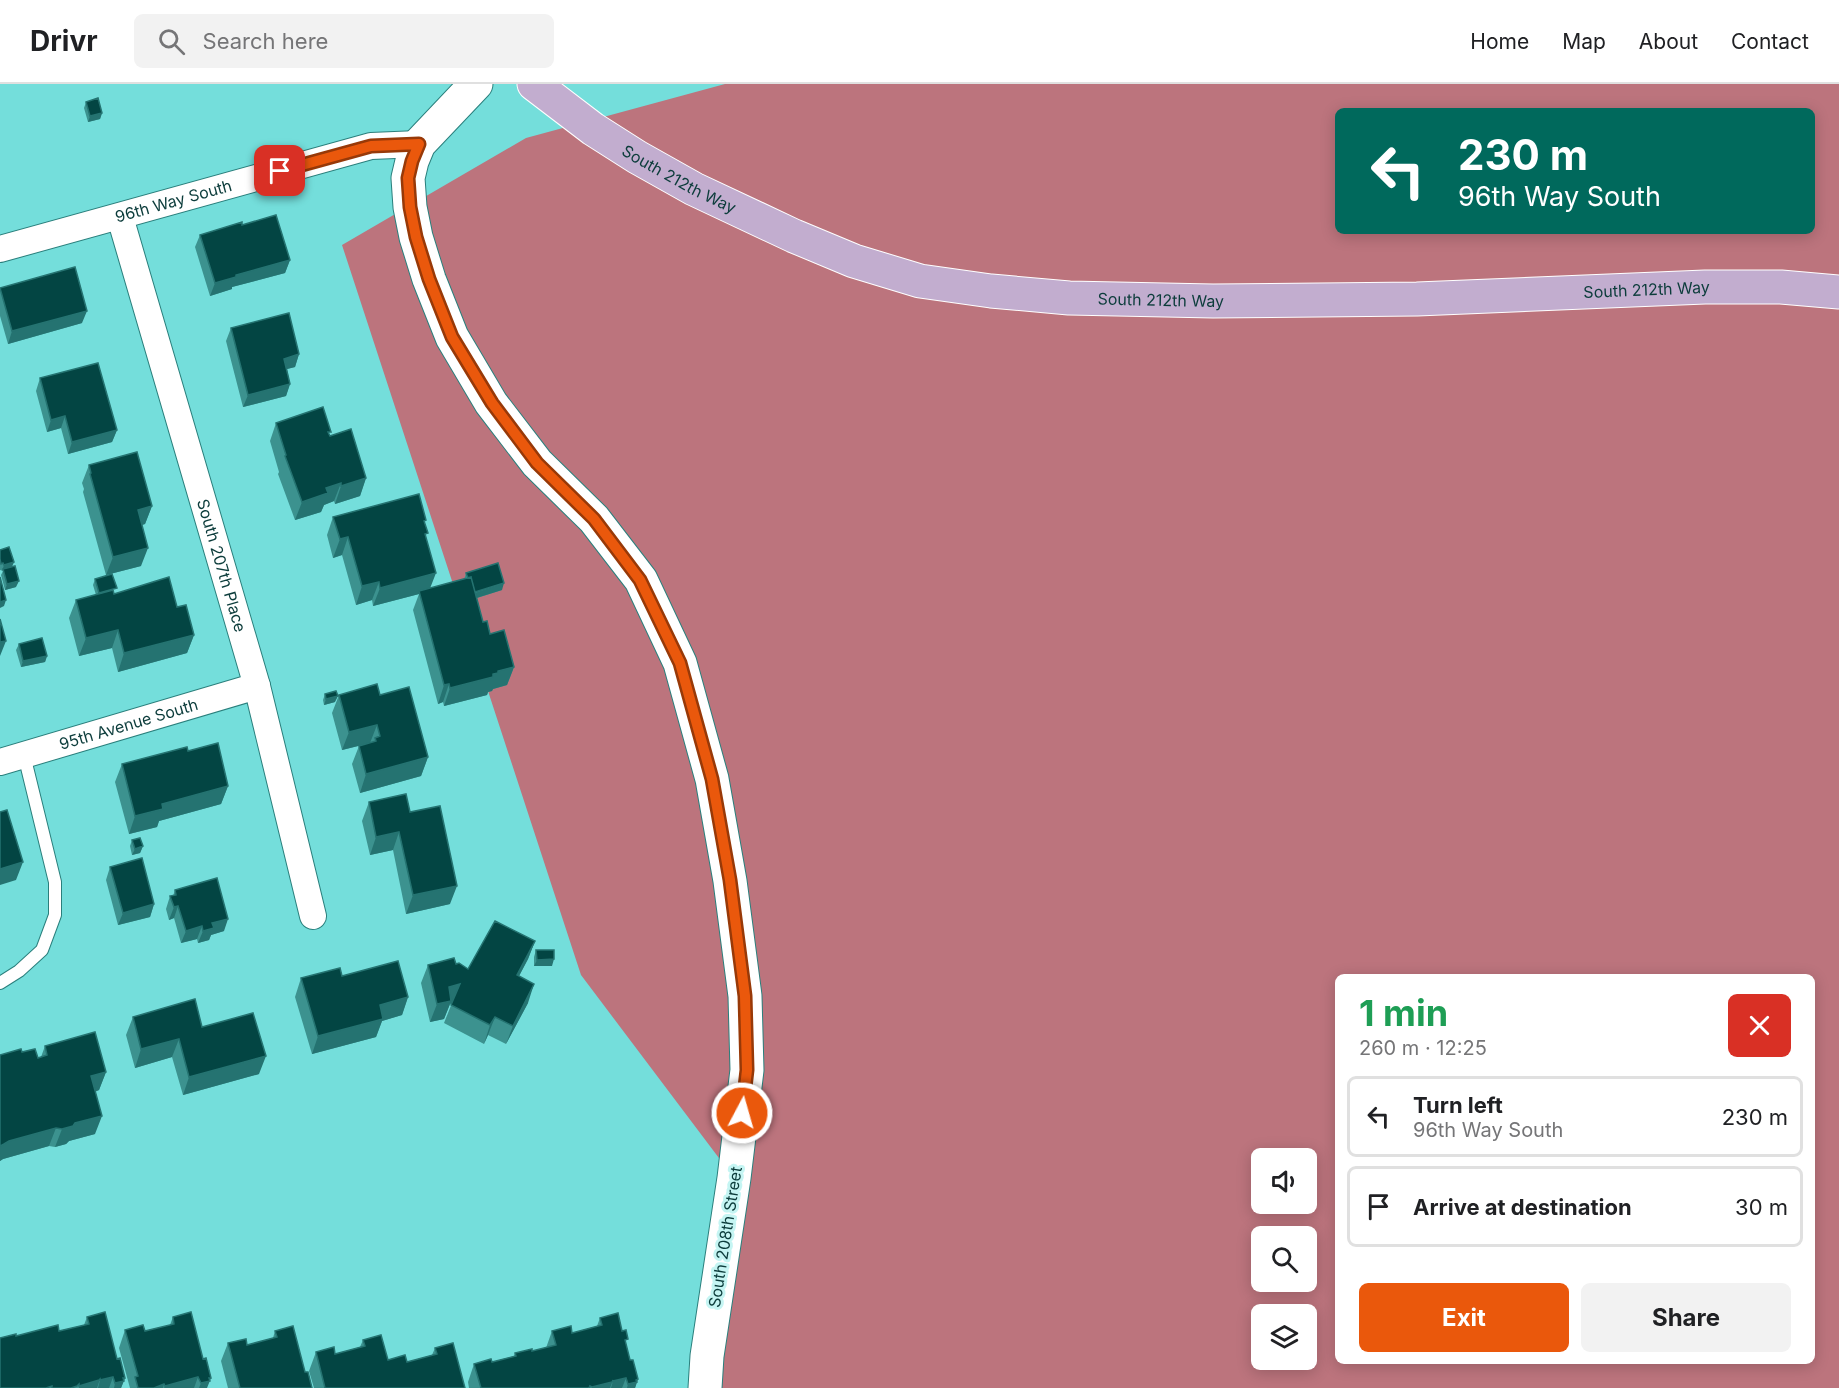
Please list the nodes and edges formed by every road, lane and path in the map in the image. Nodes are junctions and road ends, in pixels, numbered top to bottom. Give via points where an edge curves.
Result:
1 (476, 84) edge
2 (534, 84) edge
3 (419, 144) junction
4 (120, 217) junction
5 (0, 249) edge
6 (1839, 291) edge
7 (257, 686) junction
8 (12, 759) edge
9 (313, 916) dead end
10 (0, 983) edge
11 (705, 1388) edge

1 - 3 street, South 208th Street
2 - 6 main road, South 212th Way via 593,129 694,189 854,261 920,281 1069,298 1213,301 1417,299 1705,287
3 - 4 street, 96th Way South via 371,146
3 - 11 street, South 208th Street via 408,178 410,207 429,279 452,337 492,403 537,463 594,519 640,580 680,663 712,779 745,996 747,1070 706,1356
4 - 5 street, 96th Way South
4 - 7 street, South 207th Place
7 - 8 street, 95th Avenue South
7 - 9 street, South 207th Place
8 - 10 lane via 55,882 55,915 42,950

